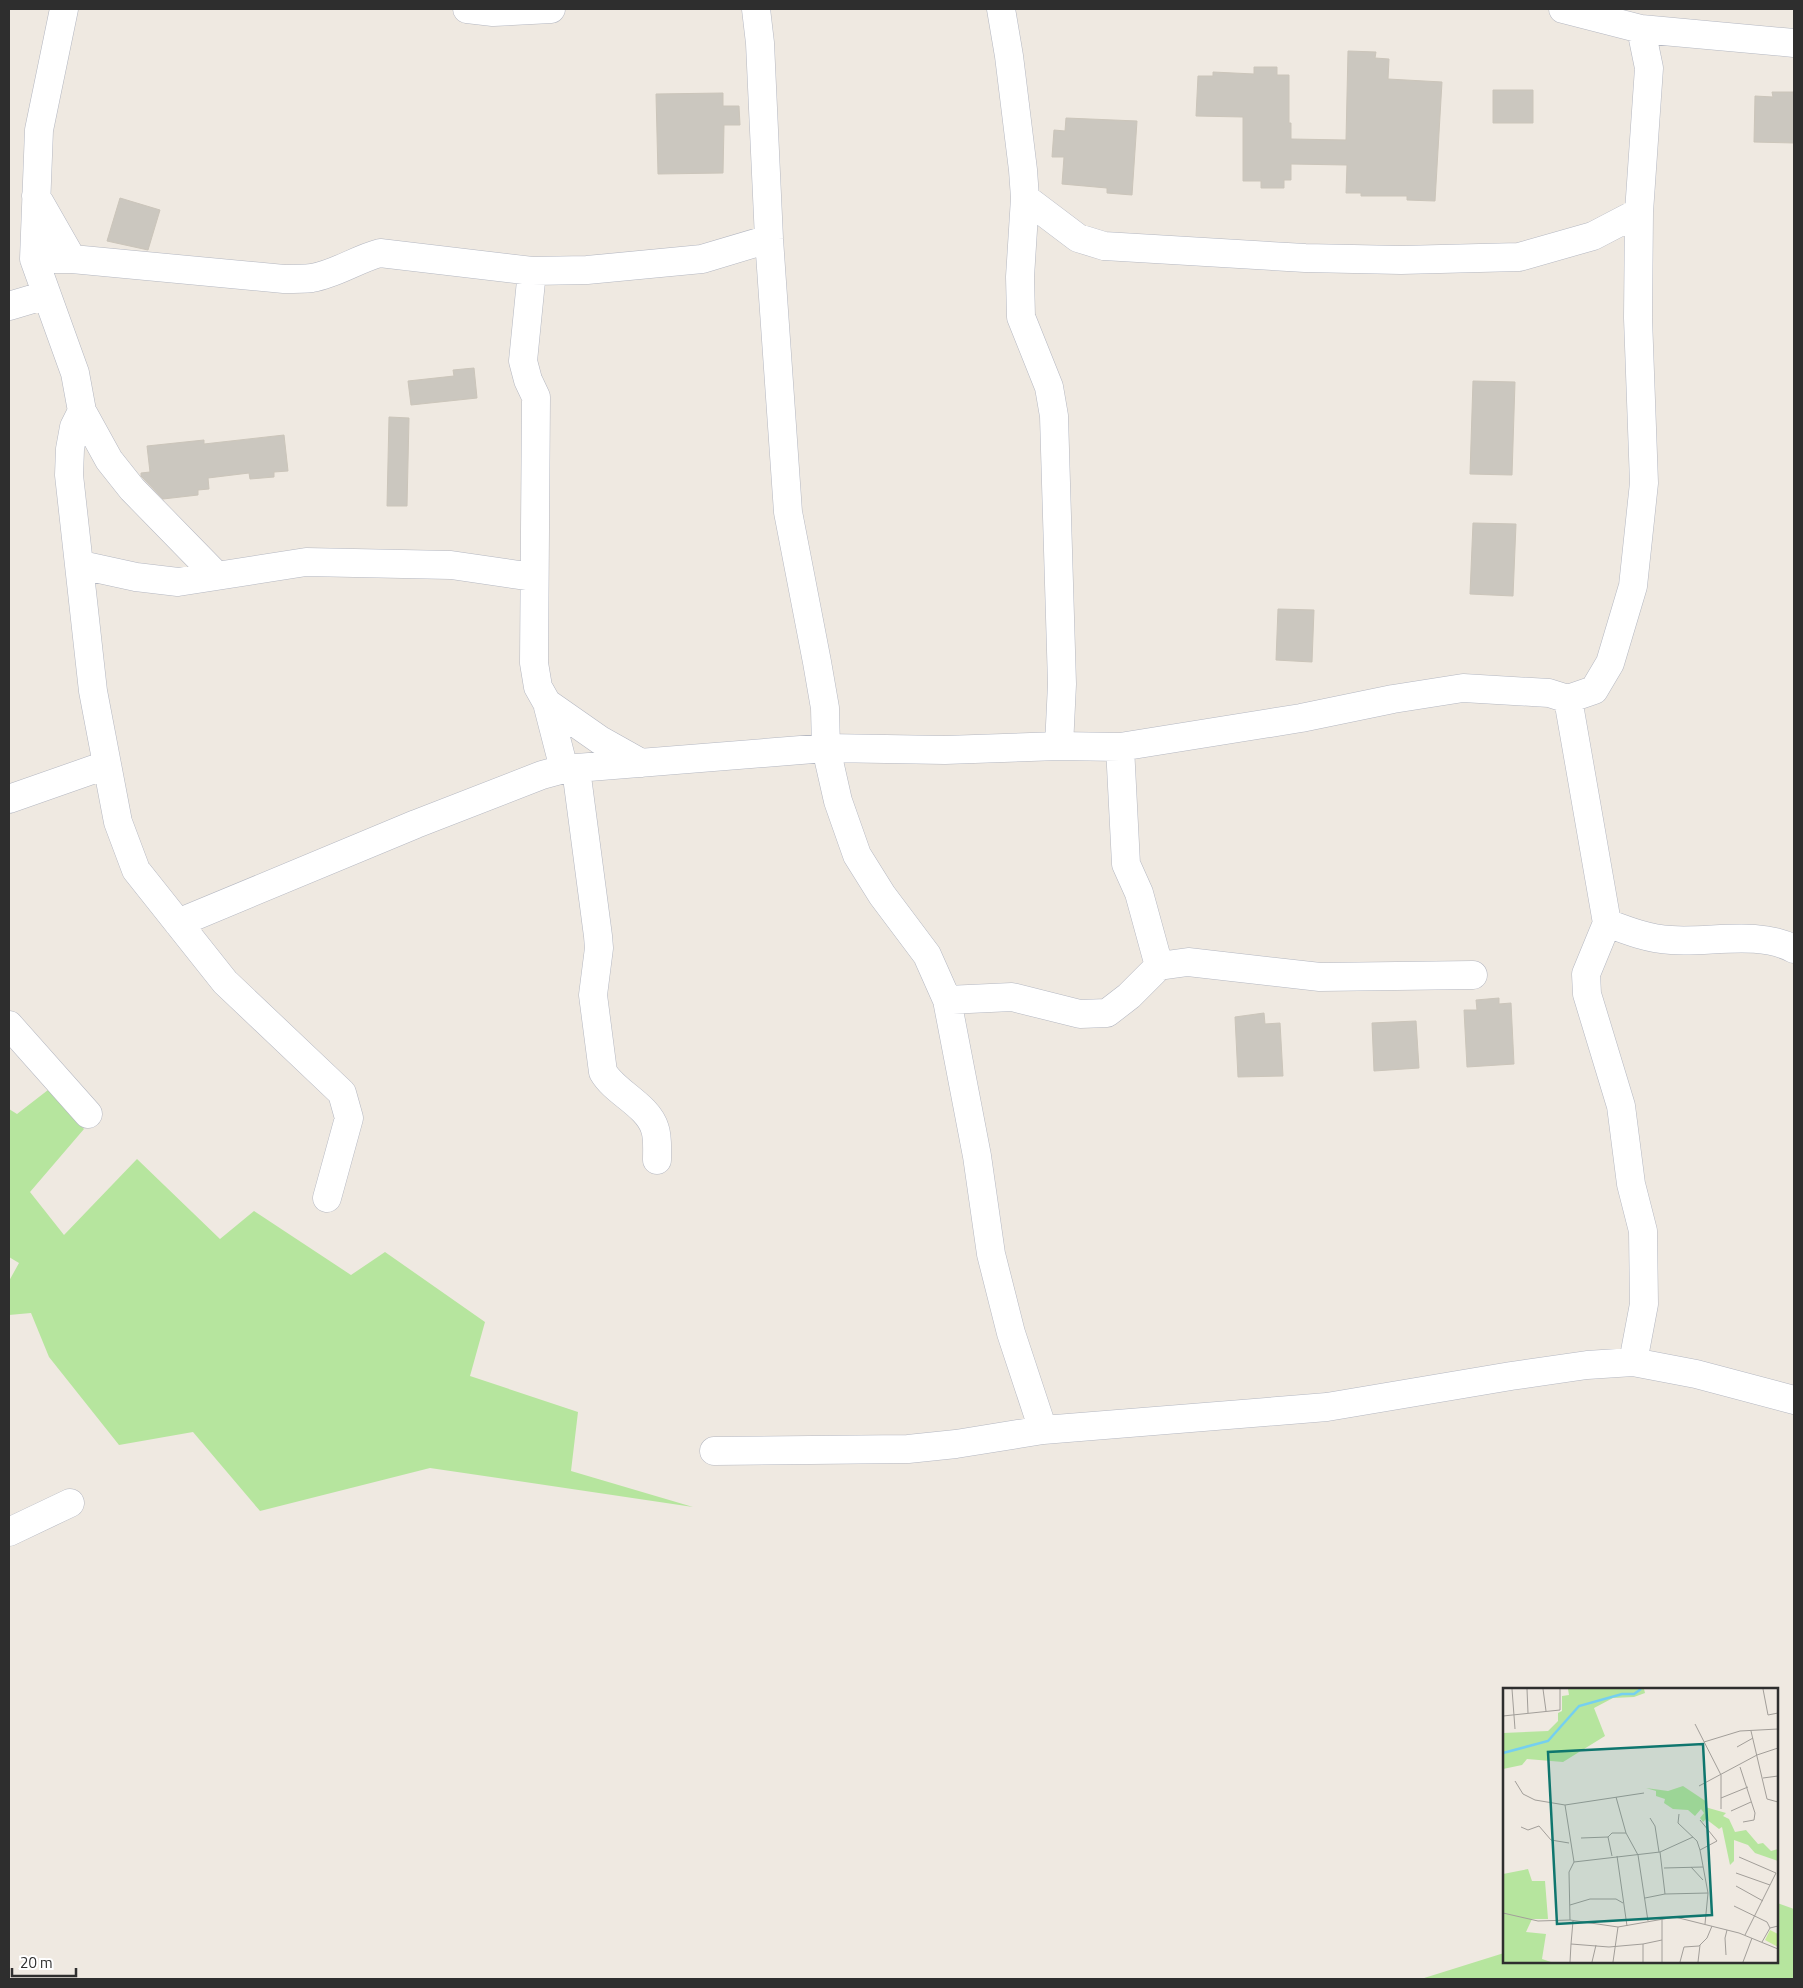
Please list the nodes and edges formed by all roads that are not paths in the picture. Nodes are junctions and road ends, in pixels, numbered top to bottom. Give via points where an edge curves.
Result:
1 (64, 9) edge
2 (467, 9) edge
3 (551, 9) edge
4 (756, 9) edge
5 (1001, 9) edge
6 (1563, 9) edge
7 (1626, 20) edge
8 (1794, 43) edge
9 (36, 196) junction
10 (1025, 198) junction
11 (1639, 212) junction
12 (769, 239) junction
13 (34, 259) junction
14 (72, 260) junction
15 (532, 271) junction
16 (46, 296) junction
17 (9, 306) edge
18 (82, 412) junction
19 (80, 565) junction
20 (216, 575) junction
21 (534, 577) junction
22 (1568, 699) junction
23 (547, 702) junction
24 (1059, 746) junction
25 (1120, 747) junction
26 (826, 748) junction
27 (641, 764) junction
28 (106, 765) junction
29 (570, 769) junction
30 (9, 799) edge
31 (178, 923) junction
32 (1607, 923) junction
33 (1794, 949) edge
34 (1159, 966) junction
35 (1473, 975) dead end
36 (946, 1000) junction
37 (9, 1025) edge
38 (88, 1114) dead end
39 (657, 1160) dead end
40 (327, 1198) dead end
41 (1633, 1362) junction
42 (1794, 1400) edge
43 (1043, 1430) junction
44 (714, 1451) dead end
45 (70, 1503) dead end
46 (9, 1532) edge

1 - 9 street via 39,130
2 - 3 street via 493,12
4 - 12 street
5 - 10 street via 1010,56
6 - 7 street
7 - 8 street
7 - 11 street via 1649,68
9 - 13 street
9 - 14 street
10 - 11 street via 1078,238 1104,246 1305,258 1519,257 1593,236
10 - 24 street via 1020,278 1022,317 1049,387 1054,416 1062,684
11 - 22 street via 1638,318 1644,483 1633,586 1610,663 1594,690
12 - 15 street via 702,259 587,270
12 - 26 street via 788,512 819,671
13 - 14 street
13 - 16 street
14 - 15 street via 284,279 313,278 380,253
15 - 21 street via 523,361 536,397
16 - 17 street
16 - 18 street via 75,373
18 - 19 street via 74,427 69,475
18 - 20 street via 109,460 132,489
19 - 20 street via 178,582
19 - 28 street via 93,692
20 - 21 street via 306,562 451,565
21 - 23 street via 534,663 538,687
22 - 25 street via 1549,693 1463,688
22 - 32 street
23 - 27 street via 600,740
23 - 29 street
24 - 25 street
24 - 26 street via 945,750
25 - 34 street via 1126,864 1139,893
26 - 27 street
26 - 36 street via 838,801 857,856 927,955
27 - 29 street
28 - 30 street
28 - 31 street via 118,822 136,870
29 - 31 street via 542,775 416,824
29 - 39 street via 598,936 593,995 603,1072 608,1082 650,1118 656,1130
31 - 40 street via 224,982 342,1093 350,1118
32 - 33 street via 1645,936 1670,940 1761,940
32 - 41 street via 1586,974 1587,994 1621,1106 1631,1184 1643,1231 1644,1304
34 - 35 street via 1188,962 1320,977
34 - 36 street via 1107,1013 1080,1014 1012,998
36 - 43 street via 977,1156 991,1254 1011,1334
37 - 38 street
41 - 42 street via 1696,1374
41 - 43 street via 1511,1376 1327,1408
43 - 44 street via 908,1448
45 - 46 street

